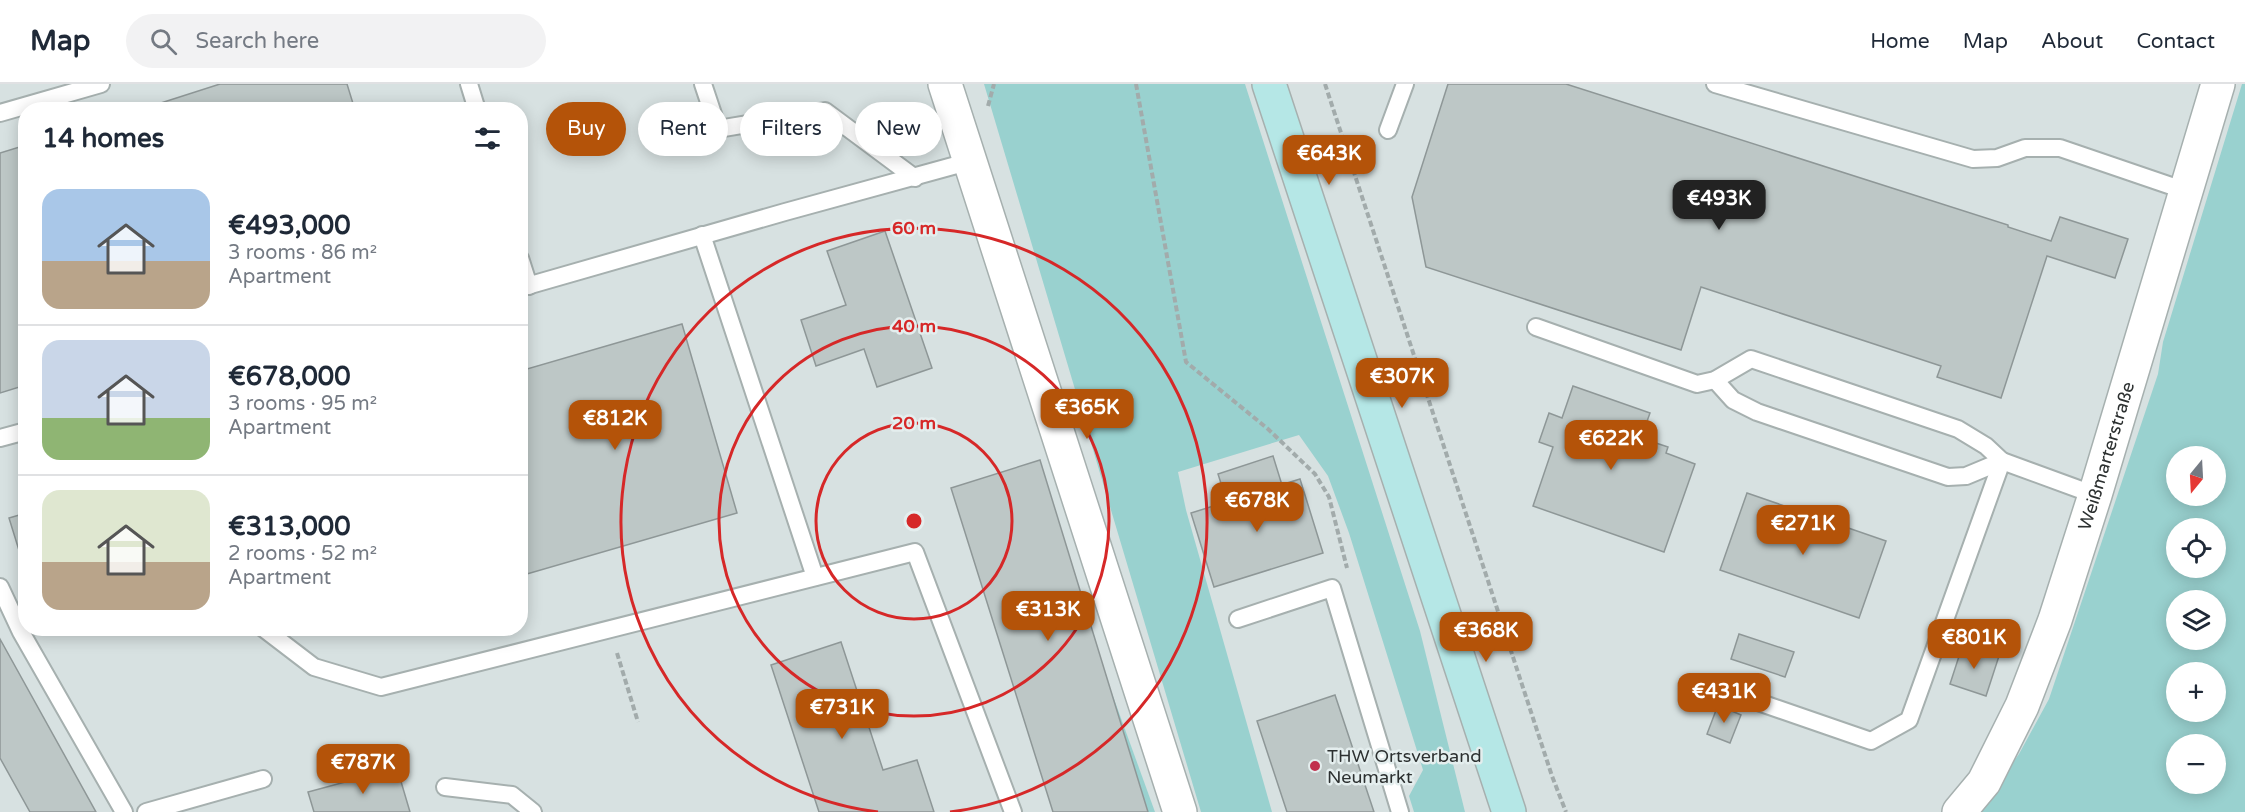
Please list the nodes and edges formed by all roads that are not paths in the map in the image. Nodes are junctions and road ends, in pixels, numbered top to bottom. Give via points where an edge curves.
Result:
1 (101, 84) edge
2 (469, 84) edge
3 (703, 84) edge
4 (945, 84) edge
5 (1269, 84) edge
6 (1405, 84) edge
7 (1715, 84) edge
8 (2218, 84) edge
9 (38, 102) edge
10 (475, 102) edge
11 (18, 108) edge
12 (0, 113) edge
13 (1388, 130) dead end
14 (971, 162) junction
15 (915, 178) junction
16 (2186, 191) junction
17 (702, 235) junction
18 (528, 286) edge
19 (1536, 327) dead end
20 (1715, 380) junction
21 (18, 433) edge
22 (0, 438) edge
23 (2002, 461) junction
24 (2095, 495) junction
25 (814, 577) junction
26 (0, 587) edge
27 (1238, 619) dead end
28 (18, 626) edge
29 (23, 636) edge
30 (273, 636) edge
31 (1758, 702) dead end
32 (263, 779) dead end
33 (445, 786) dead end
34 (124, 812) edge
35 (146, 812) edge
36 (533, 812) edge
37 (1013, 812) edge
38 (1180, 812) edge
39 (1400, 812) edge
40 (1509, 812) edge
41 (1959, 812) edge

1 - 9 lane
2 - 10 lane
3 - 15 lane via 718,129 825,111
4 - 14 street
5 - 40 main road
6 - 13 lane
7 - 16 lane via 1973,159 1997,158 2025,148 2060,148
8 - 16 street, Weißmarterstraße
11 - 12 lane
14 - 15 lane
14 - 38 street
15 - 17 lane
16 - 24 street, Weißmarterstraße
17 - 18 lane
17 - 25 lane
19 - 20 lane via 1697,384
20 - 23 lane via 1733,400 1757,412 1948,477 1966,476
20 - 23 lane via 1751,359 1958,429
21 - 22 lane
23 - 24 lane
23 - 31 lane via 1909,720 1871,741
24 - 41 street, Weißmarterstraße via 2055,620 2022,706 1984,782
25 - 30 lane via 381,687 314,667
25 - 37 lane via 915,552
26 - 28 lane
27 - 39 lane via 1332,588
29 - 34 lane
32 - 35 lane
33 - 36 lane via 512,795

